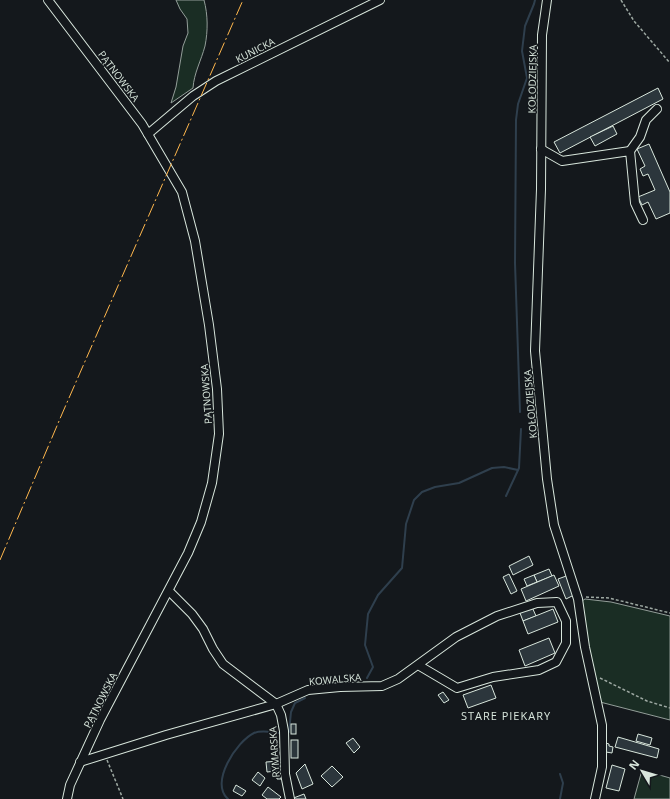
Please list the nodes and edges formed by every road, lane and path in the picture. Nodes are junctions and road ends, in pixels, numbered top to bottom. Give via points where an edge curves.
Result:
1 (48, 0) edge
2 (380, 0) edge
3 (547, 0) edge
4 (620, 0) edge
5 (670, 63) edge
6 (657, 109) dead end
7 (148, 134) junction
8 (541, 149) junction
9 (630, 151) junction
10 (643, 220) dead end
11 (169, 591) junction
12 (578, 599) junction
13 (670, 613) edge
14 (418, 665) junction
15 (590, 675) junction
16 (276, 704) junction
17 (670, 708) edge
18 (104, 754) junction
19 (80, 762) junction
20 (66, 799) edge
21 (123, 799) edge
22 (290, 799) edge
23 (595, 799) edge

1 - 7 street, PĄTNOWSKA
2 - 7 street, KUNICKA via 216,81 193,96
3 - 8 street, KOŁODZIEJSKA via 542,35
4 - 5 path
6 - 9 street via 646,120 640,137
7 - 11 street, PĄTNOWSKA via 182,192 195,241 217,389 219,434 212,482 198,528
8 - 9 street via 562,161
8 - 12 street, KOŁODZIEJSKA via 535,351 554,525
9 - 10 street via 635,203
11 - 16 street via 192,614 223,664
11 - 19 street, PĄTNOWSKA
12 - 13 path via 589,596 609,598
12 - 15 street, KOŁODZIEJSKA
14 - 14 street, KOWALSKA via 456,637 497,616 537,603 557,602 566,621 566,643 556,662 539,670 493,677 457,688
14 - 16 street, KOWALSKA via 398,679 382,686 308,690
15 - 17 path
15 - 23 street, KOŁODZIEJSKA via 602,725 602,768
16 - 18 street, KOWALSKA
16 - 22 street, RYMARSKA via 284,731 285,774
18 - 19 street, KOWALSKA
18 - 21 path
19 - 20 street, PĄTNOWSKA

